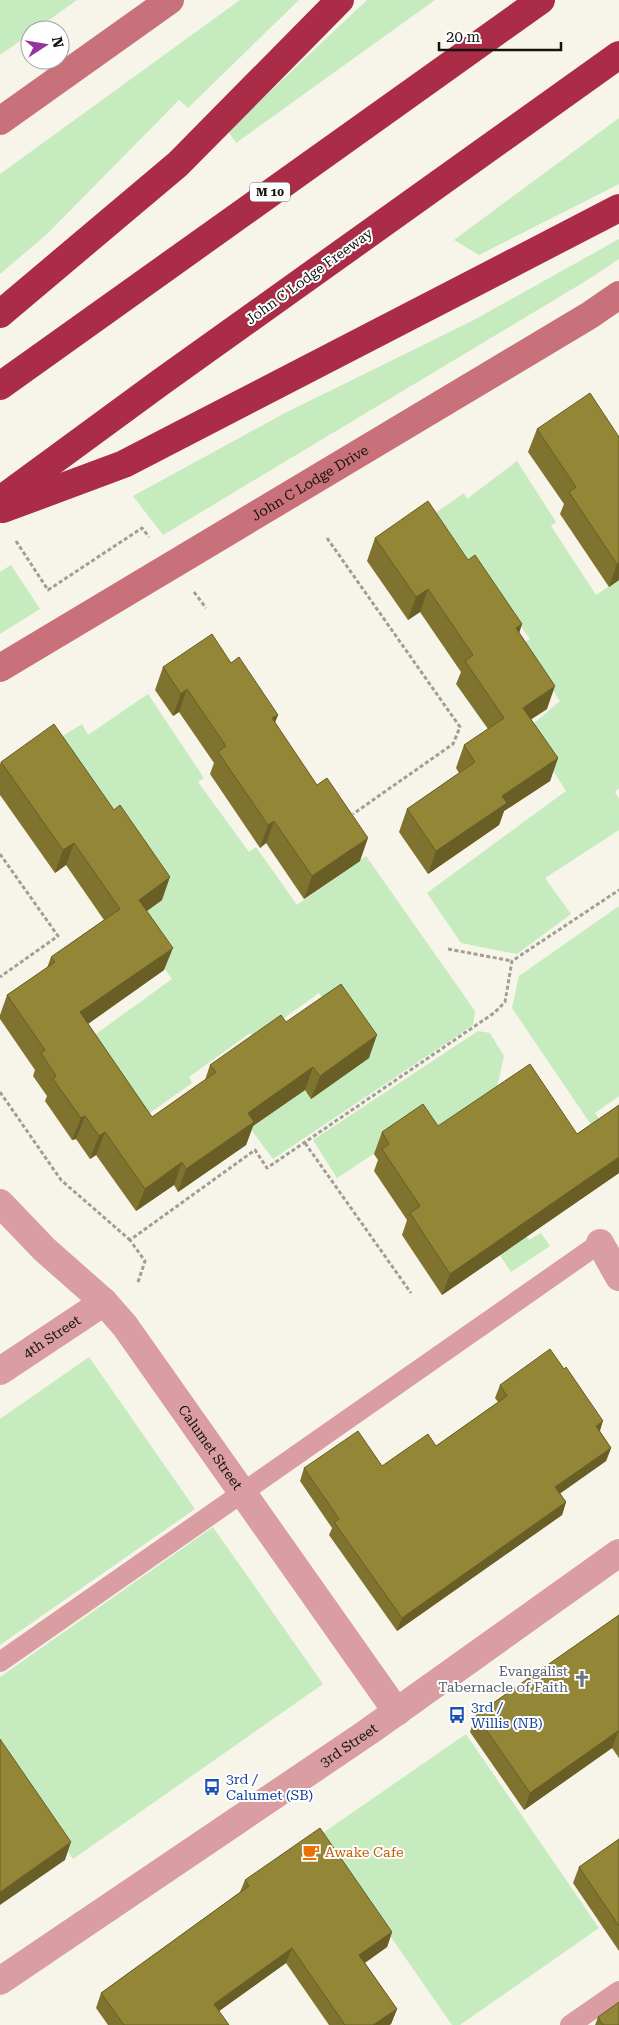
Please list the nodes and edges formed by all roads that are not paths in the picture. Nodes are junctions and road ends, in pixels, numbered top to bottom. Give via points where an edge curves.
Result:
1 (170, 0) edge
2 (340, 0) edge
3 (542, 0) edge
4 (619, 55) edge
5 (0, 121) edge
6 (619, 208) edge
7 (619, 295) edge
8 (0, 314) edge
9 (0, 386) edge
10 (0, 500) edge
11 (5, 522) edge
12 (0, 668) edge
13 (0, 1203) edge
14 (600, 1243) joint
15 (619, 1277) edge
16 (104, 1302) junction
17 (0, 1371) edge
18 (241, 1492) junction
19 (619, 1553) edge
20 (0, 1662) edge
21 (397, 1712) junction
22 (0, 1981) edge
23 (619, 1991) edge
24 (570, 2025) edge

1 - 5 main road
2 - 8 highway via 178,164
3 - 9 highway, M 10
4 - 10 highway, John C Lodge Freeway
6 - 11 highway via 124,464
7 - 12 main road, John C Lodge Drive
13 - 16 street, Calumet Street via 44,1249
14 - 15 street
14 - 18 lane
16 - 17 street, 4th Street
16 - 18 street, Calumet Street via 125,1326
18 - 20 lane
18 - 21 street, Calumet Street
19 - 21 street, 3rd Street
21 - 22 street, 3rd Street
23 - 24 lane

